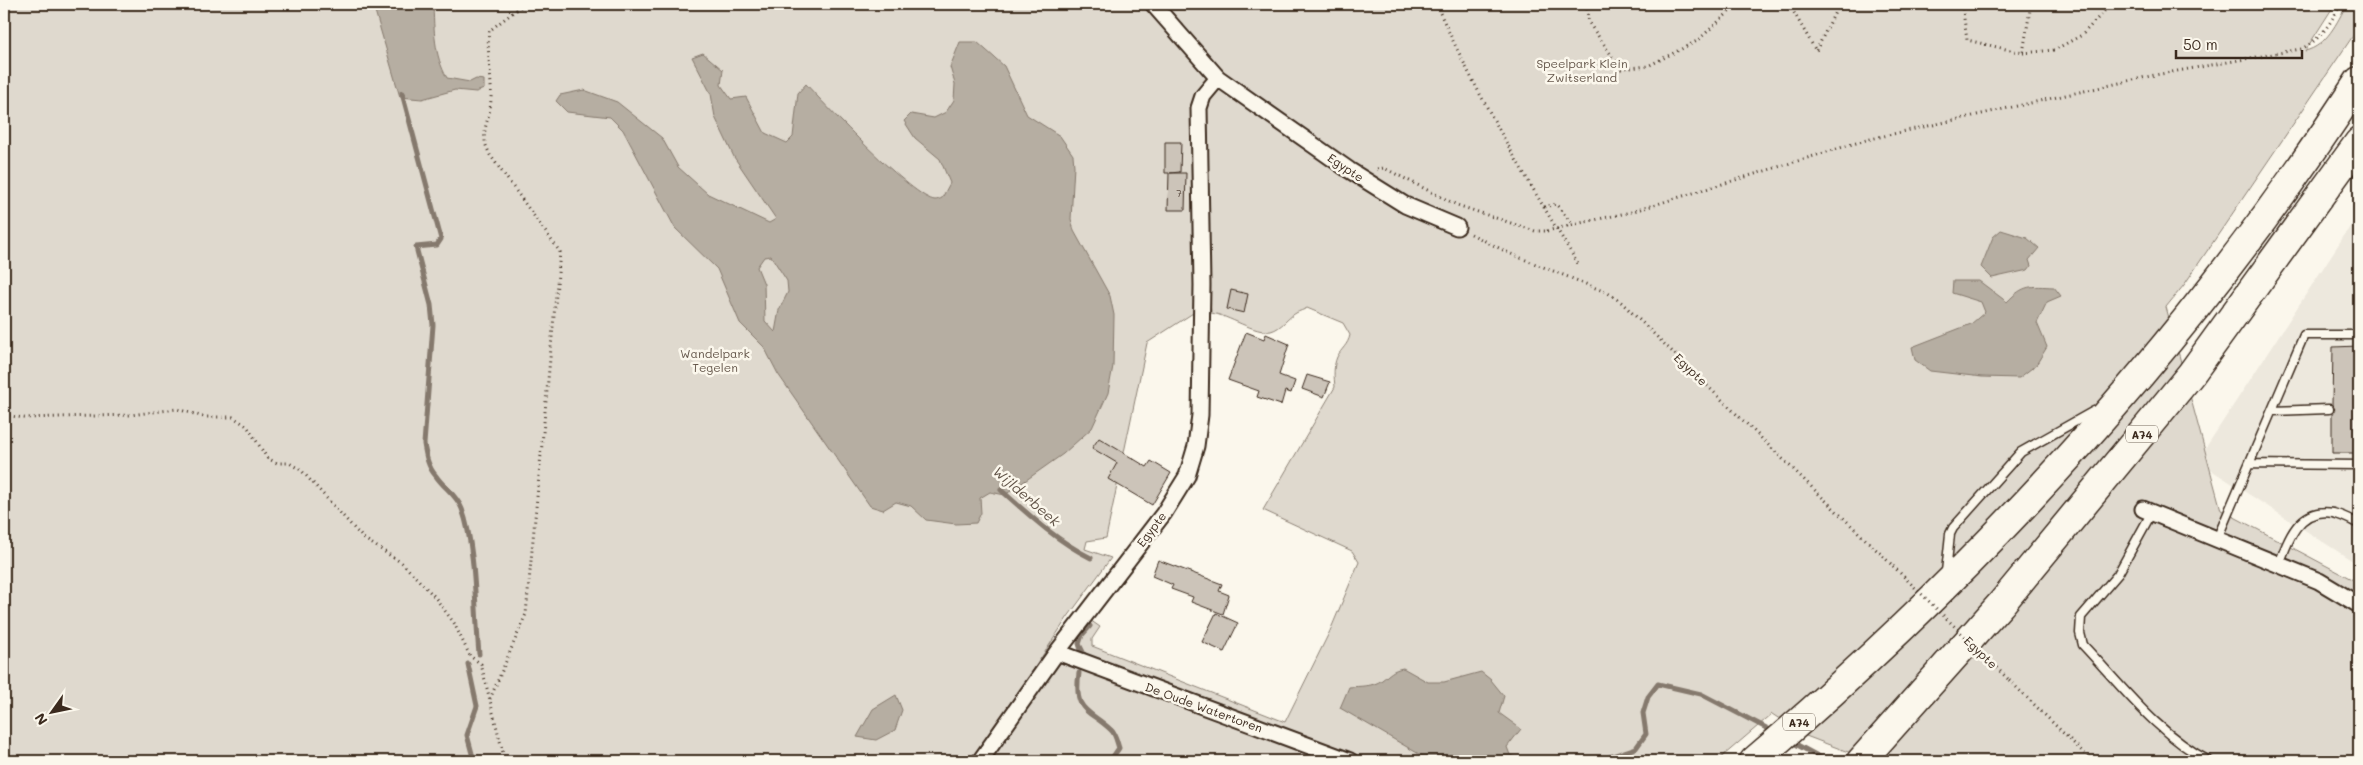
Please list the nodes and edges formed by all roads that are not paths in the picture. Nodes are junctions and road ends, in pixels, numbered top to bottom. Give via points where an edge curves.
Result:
1 (1153, 4) edge
2 (1218, 78) junction
3 (2359, 81) edge
4 (2359, 142) edge
5 (1457, 227) road end
6 (2359, 335) edge
7 (2121, 398) junction
8 (2329, 410) dead end
9 (2272, 411) junction
10 (2249, 464) junction
11 (2359, 465) edge
12 (2147, 511) joint
13 (2359, 524) edge
14 (2217, 539) junction
15 (2279, 565) junction
16 (1944, 587) junction
17 (2359, 605) edge
18 (1057, 652) junction
19 (1760, 756) edge
20 (980, 761) edge
21 (1350, 761) edge
22 (1861, 761) edge
23 (2209, 761) edge

1 - 2 street, Egypte
2 - 5 street, Egypte via 1349,170 1405,205
2 - 18 street, Egypte via 1203,96 1199,108 1200,415 1188,476 1164,513
3 - 7 highway, A74 via 2253,234
4 - 22 highway, A74 via 2191,374 2032,567
6 - 9 lane via 2304,335
7 - 16 highway, A74 via 2060,468
7 - 16 lane, A74 via 2021,452 1953,528
8 - 9 lane
9 - 10 lane
10 - 11 lane
10 - 14 lane
12 - 14 street
12 - 23 lane via 2118,574 2081,617 2080,633 2083,645 2167,733
13 - 15 lane via 2333,513 2317,513 2303,519 2292,530
14 - 15 street
15 - 17 street via 2319,581
16 - 19 highway, A74
18 - 20 street, Egypte
18 - 21 street, De Oude Watertoren

